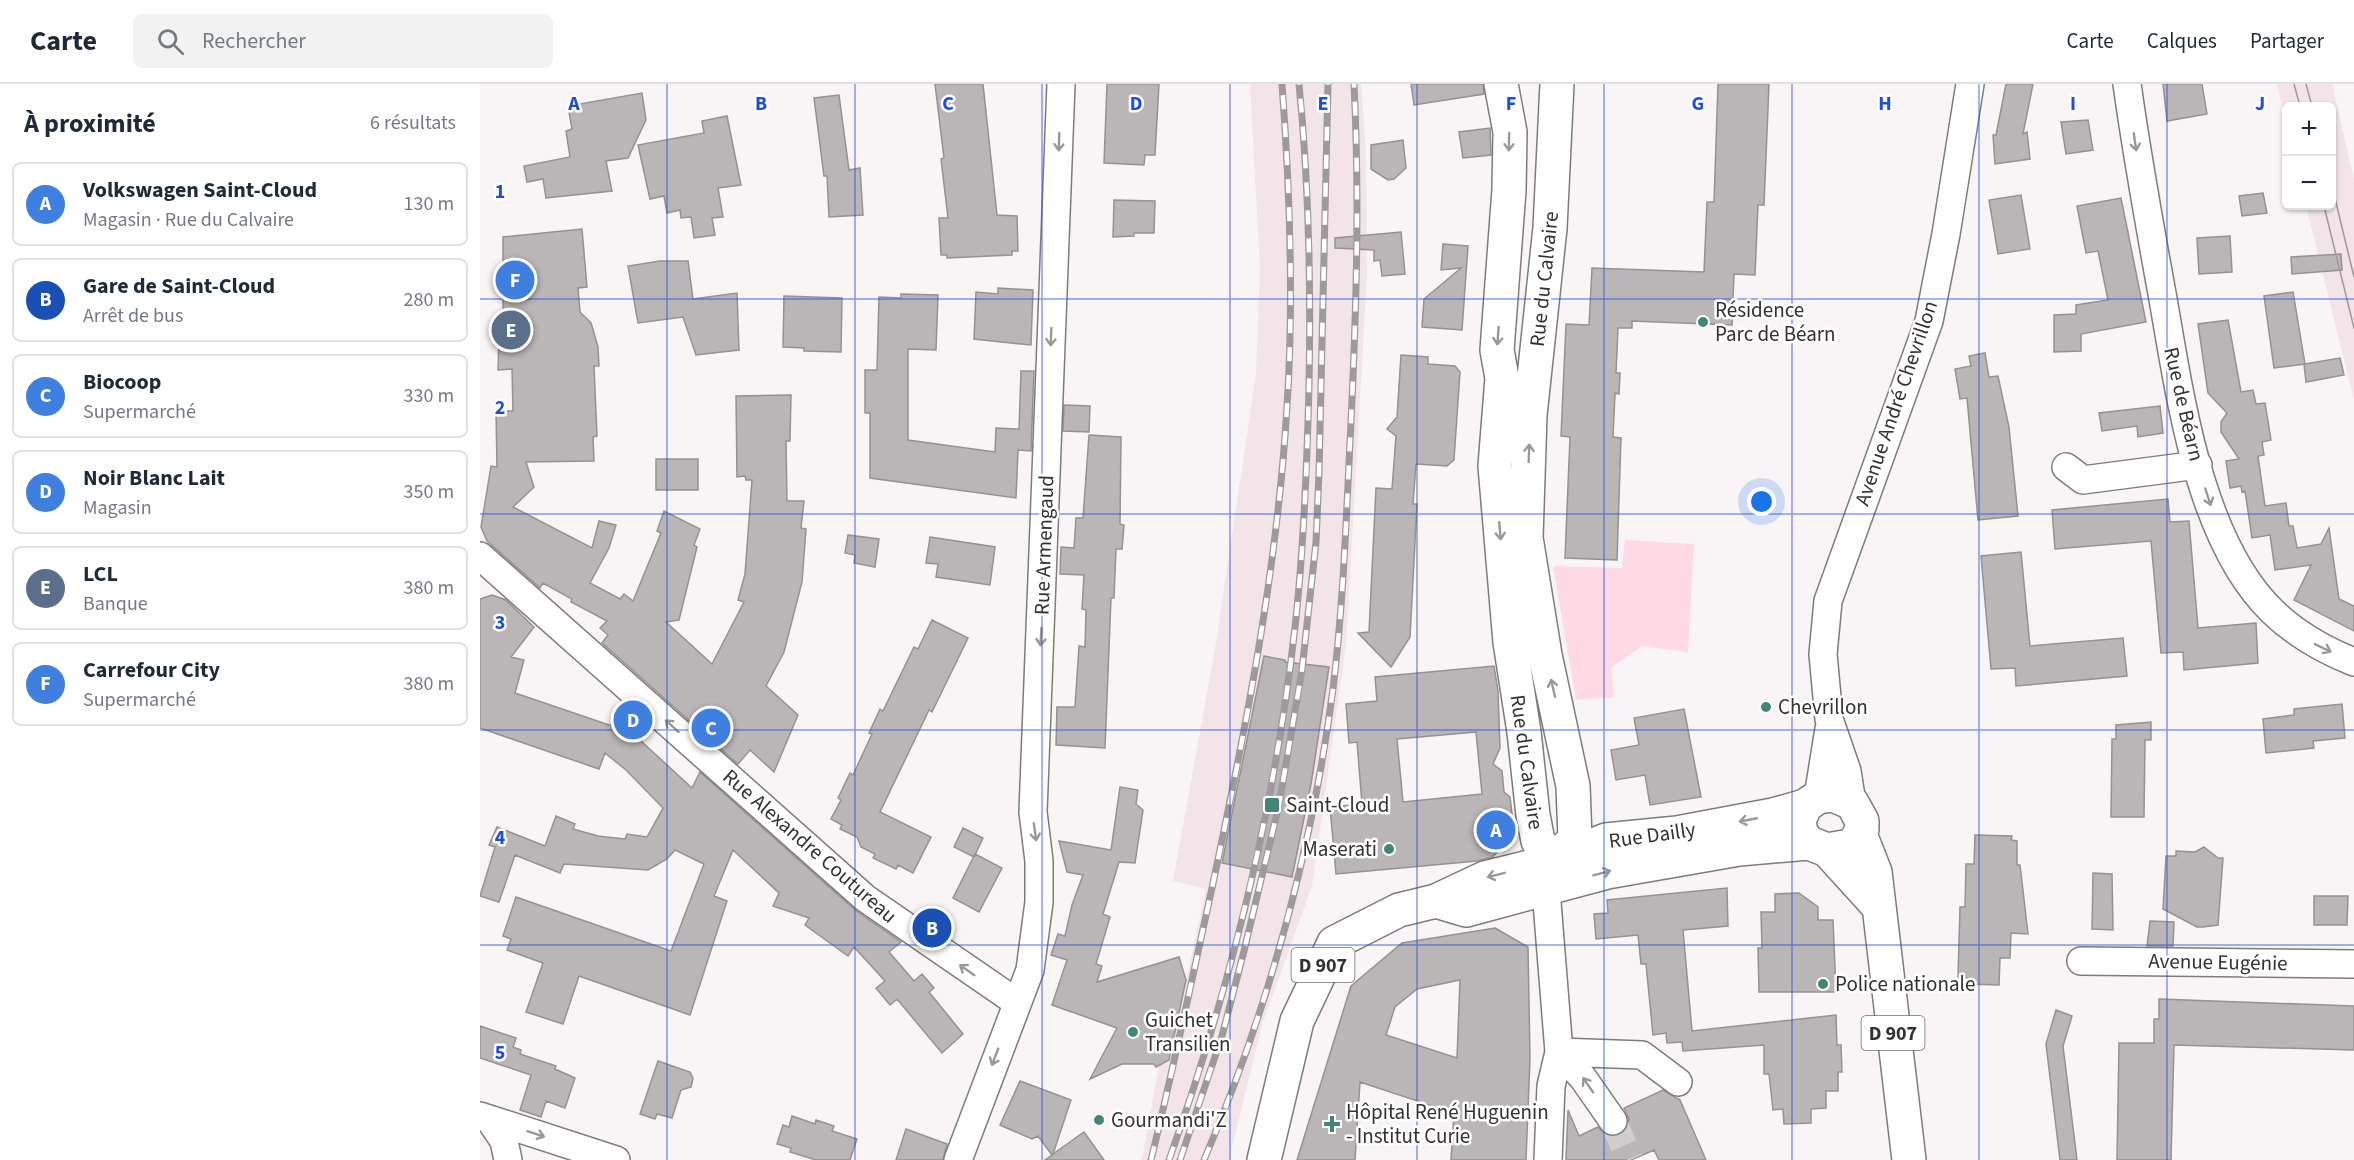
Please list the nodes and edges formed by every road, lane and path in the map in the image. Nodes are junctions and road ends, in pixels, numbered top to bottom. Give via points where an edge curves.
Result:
1 (1061, 84) edge
2 (1501, 84) edge
3 (1557, 84) edge
4 (1970, 84) edge
5 (2127, 84) edge
6 (2198, 465) junction
7 (2066, 467) dead end
8 (480, 556) edge
9 (2354, 662) edge
10 (1830, 719) junction
11 (1562, 726) junction
12 (1524, 732) junction
13 (1812, 801) junction
14 (1856, 818) junction
15 (1818, 847) junction
16 (1550, 876) junction
17 (1877, 905) junction
18 (2081, 961) dead end
19 (2354, 964) edge
20 (1016, 1002) junction
21 (1559, 1052) junction
22 (1678, 1082) dead end
23 (485, 1118) edge
24 (1613, 1121) tunnel mouth
25 (508, 1160) edge
26 (616, 1160) edge
27 (958, 1160) edge
28 (1264, 1160) edge
29 (1548, 1160) edge
30 (1909, 1160) edge

1 -> 20 street, Rue Armengaud via 1033,812 1039,902 1030,970
2 -> 12 main road, Rue du Calvaire via 1510,144 1497,350 1502,378 1495,466 1510,642
11 -> 3 main road, Rue du Calvaire via 1545,655 1526,538 1530,416 1550,228
4 - 10 street, Avenue André Chevrillon via 1929,321 1828,601 1823,654
5 -> 6 street, Rue de Béarn via 2179,400
6 - 7 street via 2083,480
6 -> 9 street, Rue de Béarn via 2225,542 2246,578 2273,612 2317,646
20 -> 8 street, Rue Alexandre Coutureau via 865,898
10 - 13 street, Avenue André Chevrillon
10 - 14 street, Avenue André Chevrillon via 1847,771
11 - 12 street
11 - 16 main road, Rue du Calvaire via 1573,786 1575,839
12 - 16 main road, Rue du Calvaire via 1538,841
13 - 14 main road, Rue Dailly / D 907 via 1833,795
13 - 15 main road via 1799,821 1802,833
13 -> 16 main road, Rue Dailly / D 907 via 1773,815 1677,833 1606,840
14 - 15 main road, Rue Dailly / D 907 via 1850,846
14 - 17 main road, D 907 via 1875,872
16 -> 15 main road, Rue Dailly / D 907 via 1607,872 1758,846
15 - 17 main road
16 - 21 street
16 - 28 main road, Rue Dailly / D 907 via 1485,878 1436,901 1399,910 1334,943 1297,1021
17 - 30 main road, D 907
18 - 19 street, Avenue Eugénie
20 -> 27 street, Rue Armengaud
21 - 22 street via 1642,1055
24 -> 21 street
21 - 29 street via 1551,1086
23 - 25 street via 504,1141
23 -> 26 street

